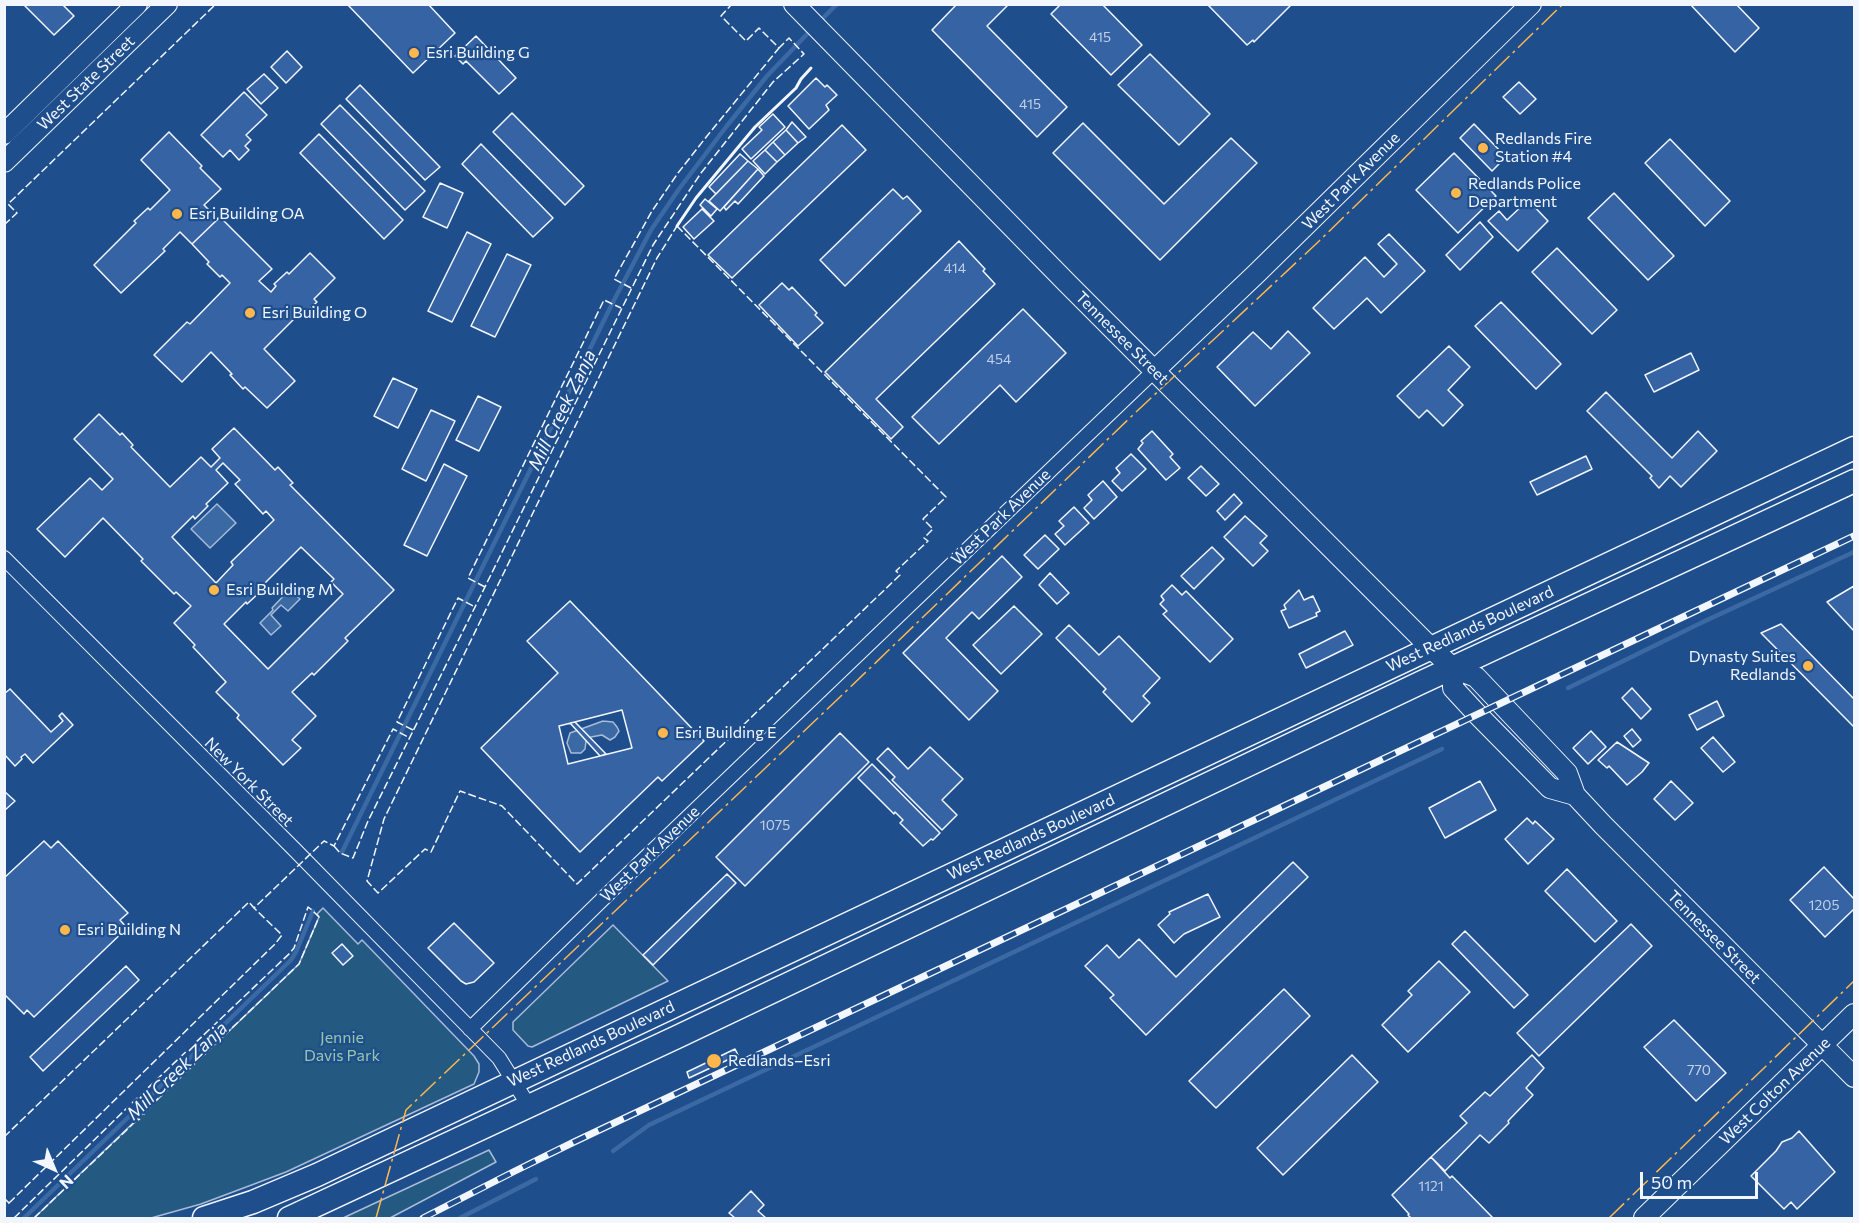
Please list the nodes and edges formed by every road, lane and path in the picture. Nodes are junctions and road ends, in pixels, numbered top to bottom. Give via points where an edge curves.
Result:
1 (137, 4) edge
2 (167, 4) edge
3 (1531, 4) edge
4 (799, 9) edge
5 (4, 134) edge
6 (4, 162) edge
7 (1155, 370) junction
8 (1854, 448) edge
9 (1854, 481) edge
10 (4, 558) edge
11 (1431, 648) junction
12 (1453, 669) junction
13 (1854, 1014) edge
14 (470, 1029) junction
15 (1822, 1046) junction
16 (1854, 1077) edge
17 (514, 1081) junction
18 (529, 1106) junction
19 (204, 1218) edge
20 (289, 1218) edge
21 (1644, 1218) edge

1 - 5 main road, West State Street
2 - 6 main road, West State Street
3 - 7 main road, West Park Avenue
4 - 7 main road, Tennessee Street
7 - 11 main road, Tennessee Street
7 - 14 street, West Park Avenue
8 - 11 main road, West Redlands Boulevard
9 - 12 main road, West Redlands Boulevard
10 - 14 street, New York Street
11 - 12 main road, Tennessee Street
11 - 17 main road, West Redlands Boulevard
12 - 15 main road, Tennessee Street via 1453,688 1550,788 1575,795
12 - 18 main road, West Redlands Boulevard
13 - 15 main road, West Colton Avenue
14 - 17 street, New York Street via 499,1058
15 - 16 main road, Tennessee Street
15 - 21 main road, West Colton Avenue
17 - 18 street, New York Street
17 - 19 main road, West Redlands Boulevard via 317,1175
18 - 20 main road, West Redlands Boulevard

